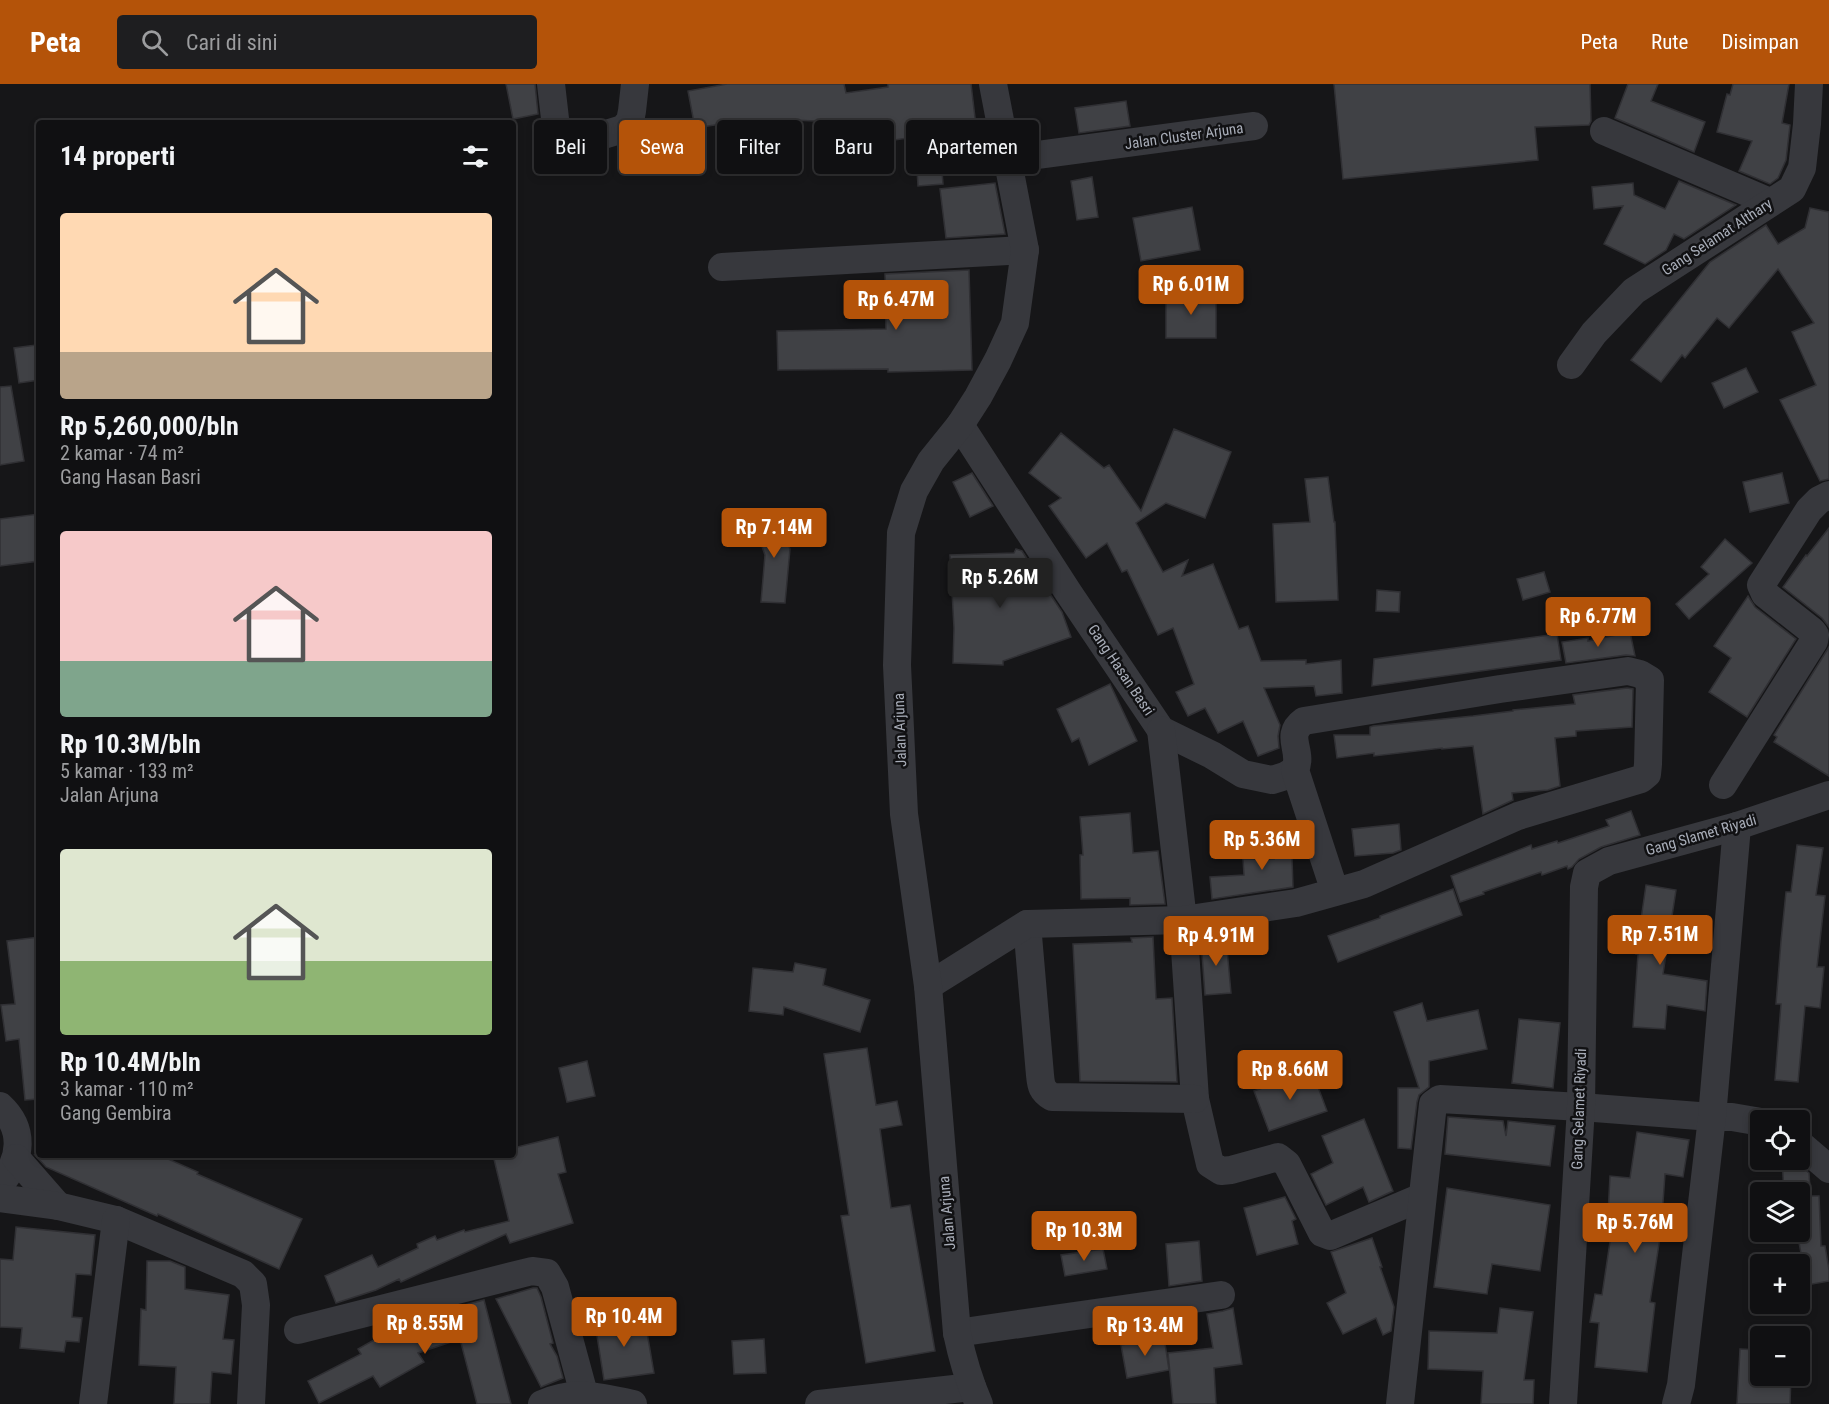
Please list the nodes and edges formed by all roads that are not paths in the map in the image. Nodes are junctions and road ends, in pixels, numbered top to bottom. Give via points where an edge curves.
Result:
1 (551, 84) edge
2 (635, 84) edge
3 (993, 84) edge
4 (1809, 84) edge
5 (1000, 120) edge
6 (1254, 126) dead end
7 (1604, 131) dead end
8 (1039, 155) edge
9 (1010, 174) edge
10 (1770, 202) junction
11 (1025, 249) junction
12 (722, 267) dead end
13 (1571, 365) dead end
14 (960, 425) junction
15 (1829, 495) edge
16 (1161, 730) junction
17 (1295, 770) junction
18 (1723, 784) dead end
19 (1829, 795) edge
20 (1737, 826) junction
21 (1584, 886) joint
22 (1335, 892) junction
23 (1183, 920) junction
24 (1027, 924) junction
25 (928, 987) junction
26 (1195, 1100) junction
27 (0, 1106) edge
28 (1581, 1107) junction
29 (1712, 1117) junction
30 (1750, 1120) edge
31 (1810, 1153) edge
32 (16, 1158) junction
33 (1829, 1169) edge
34 (0, 1184) edge
35 (1422, 1197) junction
36 (0, 1198) edge
37 (58, 1206) junction
38 (116, 1220) junction
39 (1221, 1295) dead end
40 (298, 1330) dead end
41 (957, 1333) junction
42 (584, 1394) junction
43 (975, 1396) edge
44 (93, 1404) edge
45 (251, 1404) edge
46 (542, 1404) edge
47 (633, 1404) edge
48 (819, 1404) edge
49 (1400, 1404) edge
50 (1563, 1404) edge
51 (1676, 1404) edge

1 - 2 street via 557,136 573,144 623,129 630,121
3 - 5 street, Jalan Arjuna
4 - 10 street, Gang Selamat Althary via 1802,168 1792,189
6 - 8 street, Jalan Cluster Arjuna
7 - 10 street
9 - 11 street, Jalan Arjuna
10 - 13 street, Gang Selamat Althary via 1634,291 1594,333
11 - 12 street
11 - 14 street, Jalan Arjuna via 1015,323
14 - 16 street, Gang Hasan Basri
14 - 25 street, Jalan Arjuna via 931,461 914,491 900,533 897,665 904,814
15 - 18 street via 1809,510 1761,585 1765,594 1812,631 1814,641
16 - 17 street, Gang Hasan Basri via 1243,774 1272,780
16 - 23 street
17 - 22 street
17 - 22 street via 1298,764 1294,733 1304,721 1628,671 1650,680 1648,764 1647,774 1641,779 1518,816 1364,884
19 - 20 street, Gang Slamet Riyadi
20 - 21 street, Gang Slamet Riyadi via 1609,861 1587,873
20 - 29 street
21 - 28 street, Gang Selamet Riyadi
22 - 23 street via 1296,903
23 - 24 street
23 - 26 street
24 - 25 street
24 - 26 street via 1044,1092 1052,1097
25 - 41 street, Jalan Arjuna
26 - 35 street via 1210,1164 1221,1171 1231,1170 1278,1157 1287,1164 1322,1233 1330,1236
27 - 32 street via 15,1126
28 - 29 street
28 - 35 street via 1435,1101
28 - 50 street, Gang Selamet Riyadi
29 - 30 street
29 - 51 street
31 - 33 street
32 - 34 street
32 - 37 street
35 - 49 street
36 - 37 street
37 - 38 street
38 - 44 street
38 - 45 street via 243,1274 253,1284 256,1305
39 - 41 street
40 - 42 street via 532,1271 547,1274 555,1287
41 - 43 street, Jalan Arjuna
42 - 46 street via 558,1397
42 - 47 street
43 - 48 street

